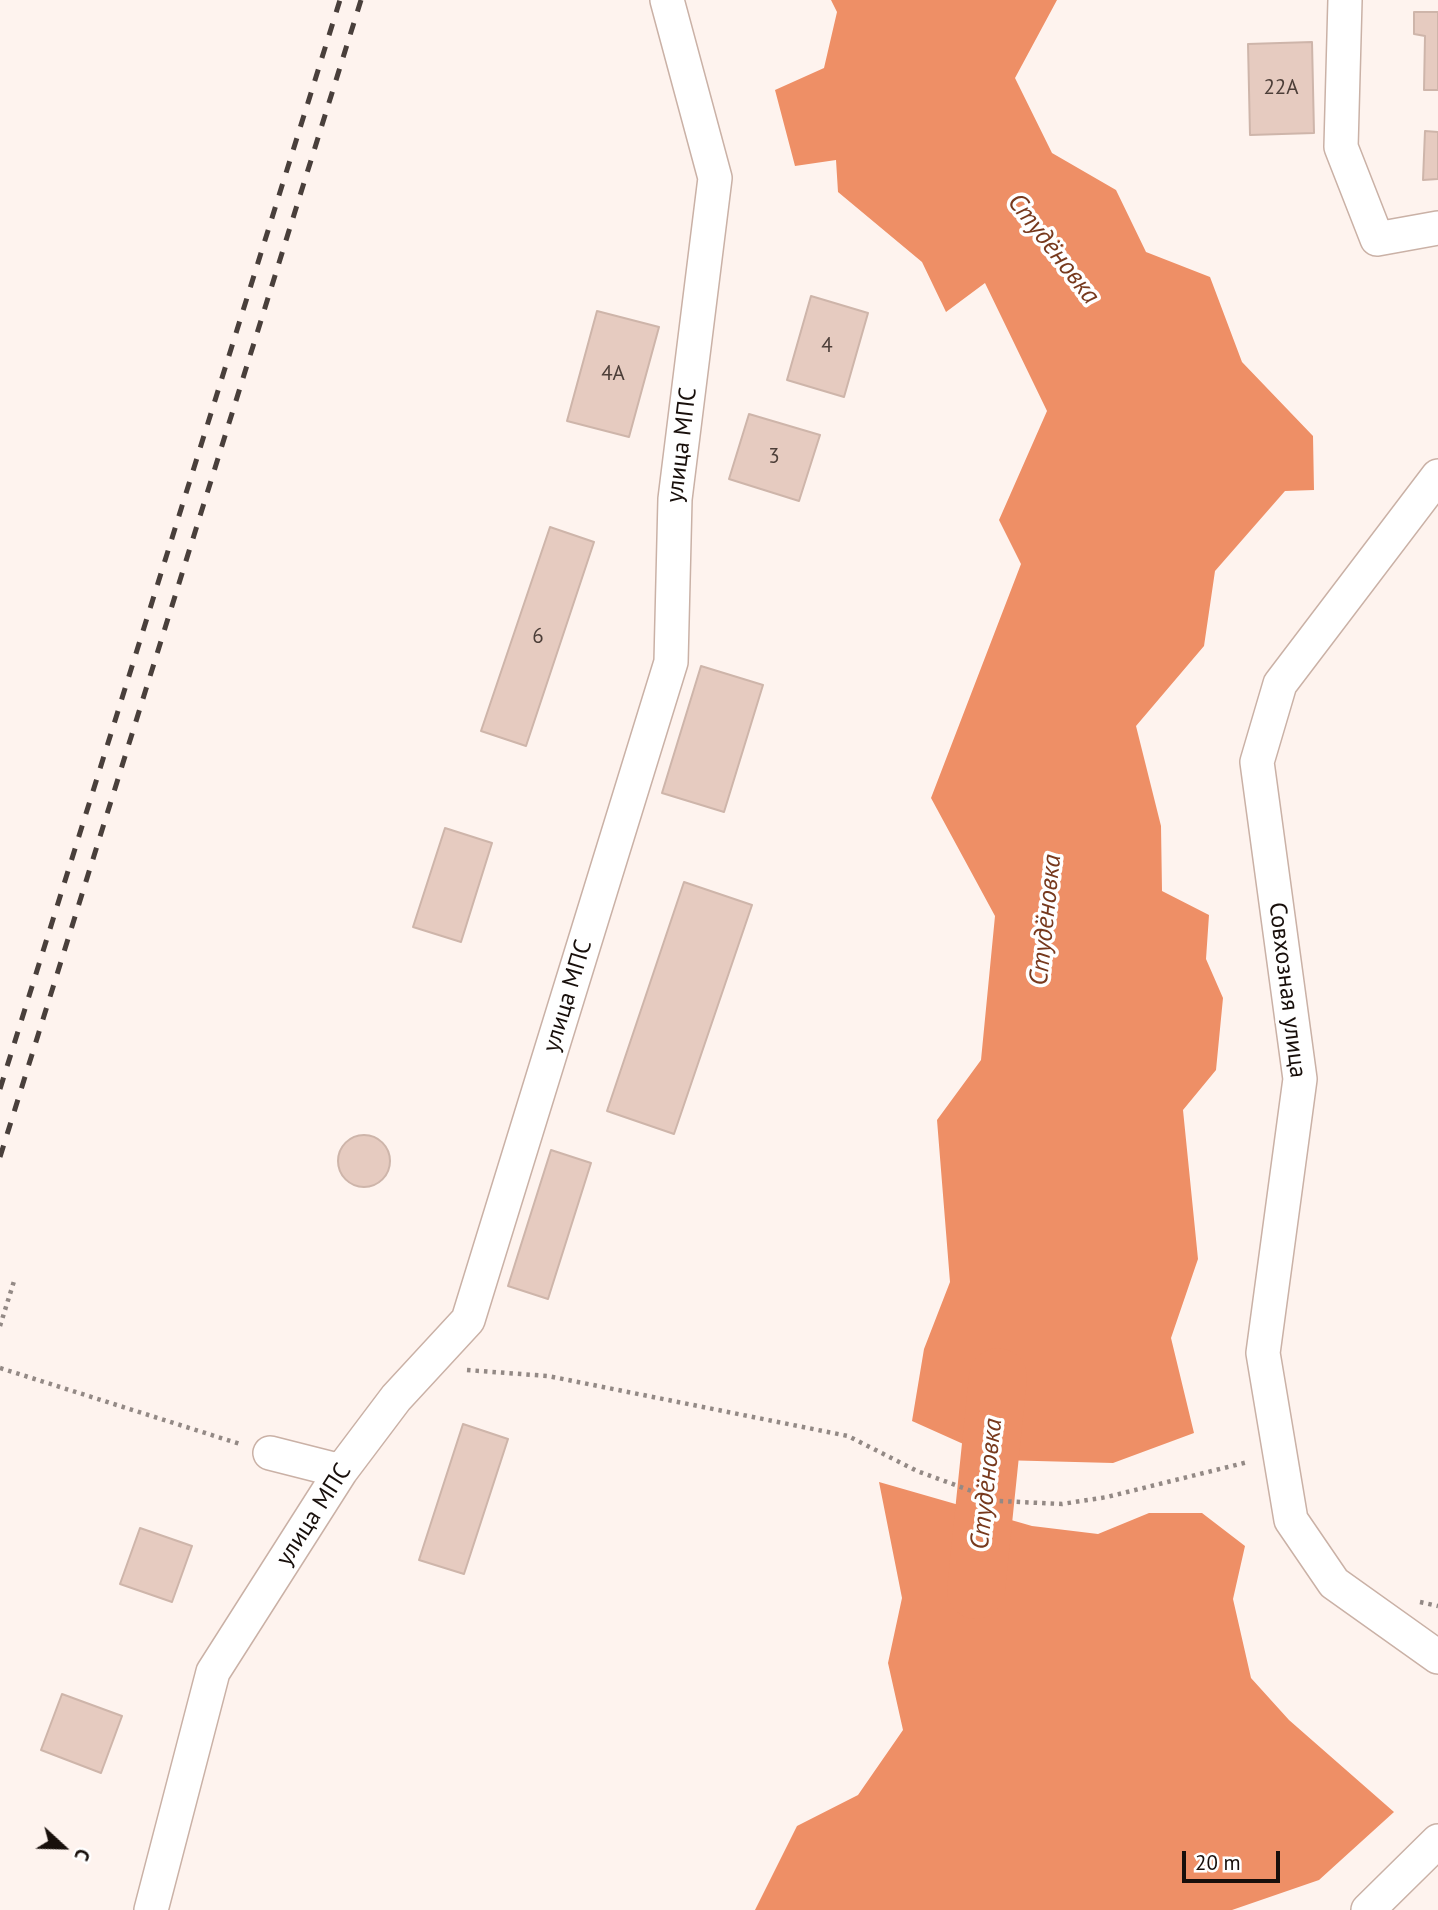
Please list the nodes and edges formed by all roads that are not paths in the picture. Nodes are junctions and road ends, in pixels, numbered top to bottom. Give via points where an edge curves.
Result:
1 (667, 0) edge
2 (1345, 0) edge
3 (1438, 228) edge
4 (1438, 476) edge
5 (270, 1453) road end
6 (341, 1471) junction
7 (1438, 1657) edge
8 (1438, 1841) edge
9 (151, 1910) edge
10 (1368, 1910) edge

1 - 6 street, улица МПС via 715,178 675,499 671,662 468,1320 396,1398
2 - 3 street via 1341,147 1377,239
4 - 7 street, Совхозная улица via 1280,684 1257,762 1300,1079 1264,1353 1291,1520 1334,1584
5 - 6 street
6 - 9 street, улица МПС via 213,1672
8 - 10 street

